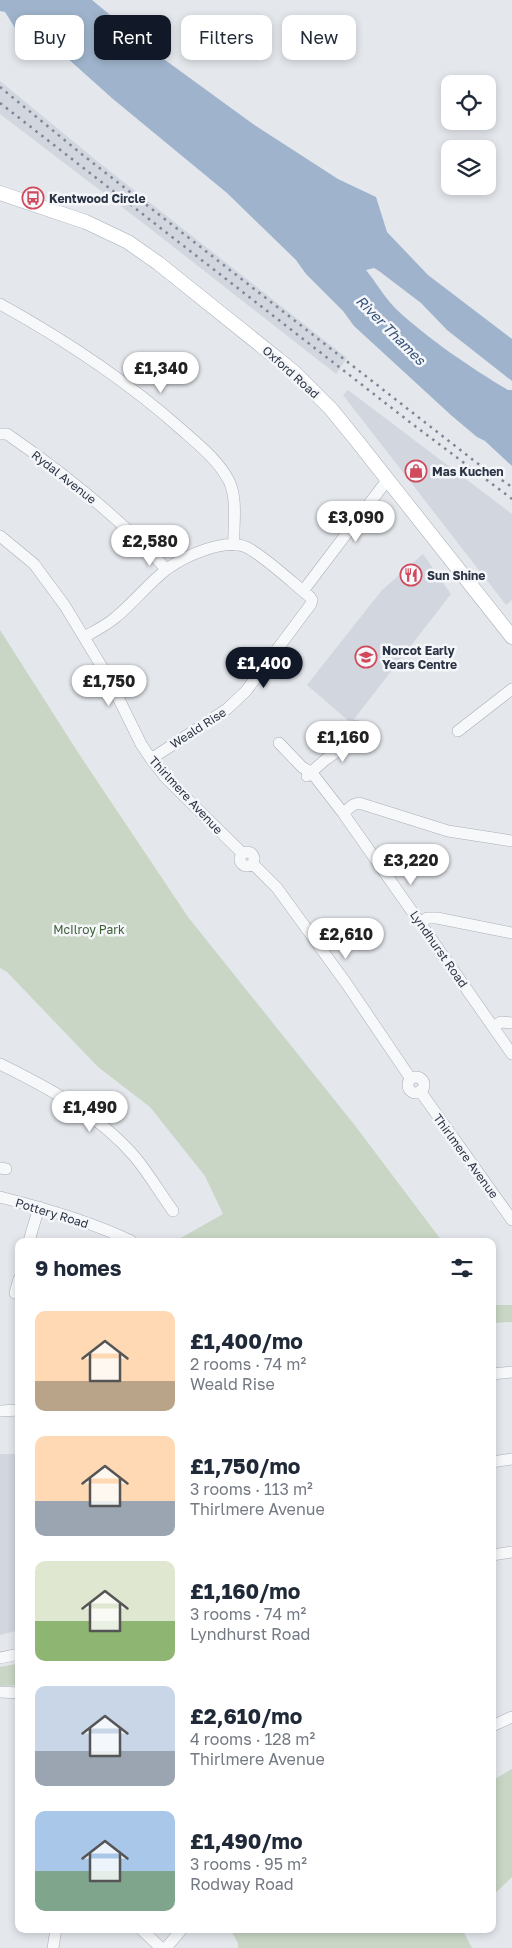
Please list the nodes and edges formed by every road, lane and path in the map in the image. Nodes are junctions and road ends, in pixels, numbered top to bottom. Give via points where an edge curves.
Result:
1 (0, 193) edge
2 (0, 304) edge
3 (0, 434) edge
4 (388, 479) junction
5 (0, 536) edge
6 (234, 545) junction
7 (166, 569) junction
8 (303, 591) junction
9 (512, 637) edge
10 (84, 638) junction
11 (512, 689) edge
12 (356, 726) dead end
13 (458, 731) dead end
14 (280, 743) dead end
15 (151, 759) junction
16 (309, 775) junction
17 (343, 813) junction
18 (512, 841) edge
19 (421, 923) junction
20 (512, 933) edge
21 (512, 1023) edge
22 (493, 1027) junction
23 (512, 1054) edge
24 (0, 1064) edge
25 (0, 1197) edge
26 (39, 1207) junction
27 (172, 1211) dead end
28 (512, 1220) edge
29 (112, 1237) edge
30 (30, 1238) edge
31 (512, 1372) edge
32 (496, 1374) edge
33 (15, 1410) edge
34 (0, 1411) edge
35 (512, 1459) edge
36 (496, 1461) edge
37 (512, 1552) edge
38 (496, 1554) edge
39 (15, 1655) edge
40 (0, 1658) edge
41 (0, 1692) edge
42 (15, 1693) edge
43 (512, 1717) edge
44 (496, 1724) edge
45 (55, 1933) edge
46 (145, 1933) edge
47 (179, 1933) edge
48 (53, 1948) edge
49 (161, 1948) edge
50 (166, 1948) edge

1 - 4 main road, Oxford Road via 100,227 158,263 306,383
2 - 6 street via 106,369 156,407 212,457 228,480 234,496
3 - 7 street, Rydal Avenue via 7,434 57,470 127,528
4 - 8 street
4 - 9 main road, Oxford Road
5 - 10 street, Thirlmere Avenue via 34,564
6 - 7 street via 191,555
6 - 8 street via 255,553
7 - 10 street via 114,619
8 - 15 street, Weald Rise via 312,600 311,604 246,691 227,709
10 - 15 street, Thirlmere Avenue
11 - 13 street
12 - 16 street via 338,751
14 - 16 street, Lyndhurst Road
15 - 28 street, Thirlmere Avenue via 243,854 252,853 252,864 278,888 411,1079 418,1077 422,1080 420,1091
16 - 17 street, Lyndhurst Road
17 - 18 street via 359,803 448,831
17 - 19 street, Lyndhurst Road
19 - 20 street via 427,918 437,918
19 - 22 street, Lyndhurst Road
21 - 22 street via 502,1022
22 - 23 street, Lyndhurst Road
24 - 27 street via 72,1102 108,1131 135,1158
25 - 26 street, Pottery Road
26 - 29 street, Pottery Road
26 - 30 street
31 - 32 street
33 - 34 street
35 - 36 street
37 - 38 street
39 - 40 street
41 - 42 street
43 - 44 street
45 - 48 street
46 - 49 street
47 - 50 street

